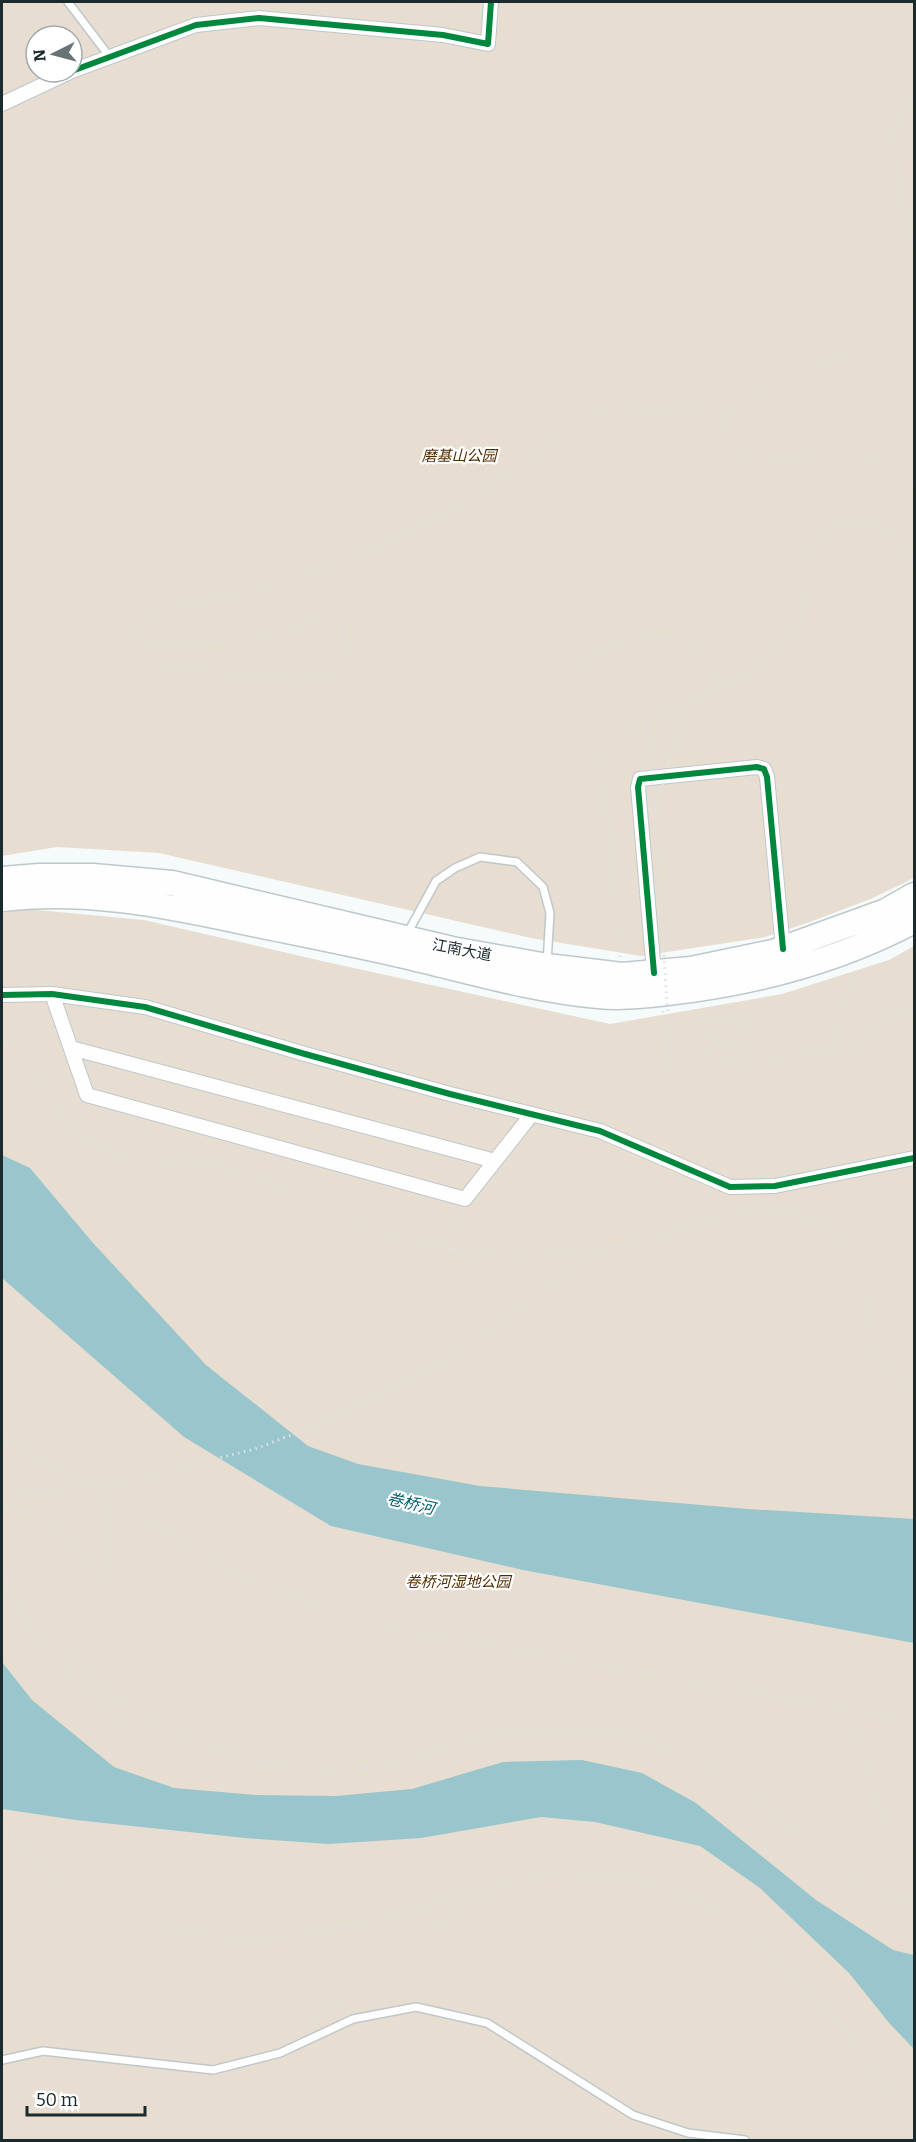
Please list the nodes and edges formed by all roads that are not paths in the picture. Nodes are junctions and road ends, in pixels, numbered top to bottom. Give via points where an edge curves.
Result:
1 (68, 2) edge
2 (491, 2) edge
3 (109, 56) junction
4 (84, 66) edge
5 (44, 84) edge
6 (2, 104) edge
7 (2, 879) edge
8 (915, 894) edge
9 (2, 899) edge
10 (915, 921) edge
11 (405, 937) junction
12 (783, 949) junction
13 (547, 966) junction
14 (658, 983) junction
15 (52, 994) junction
16 (2, 995) edge
17 (71, 1048) junction
18 (532, 1114) junction
19 (915, 1158) edge
20 (495, 1161) junction
21 (2, 2060) edge
22 (745, 2140) edge

1 - 3 lane
2 - 3 street via 488,44 443,35 259,18 196,25
3 - 4 street
5 - 6 street
7 - 11 highway, 江南大道 via 93,876 172,883
8 - 12 highway, 江南大道 via 886,911
9 - 14 highway, 江南大道 via 89,897 165,906 523,985 599,996
10 - 14 highway, 江南大道 via 824,961 756,979 694,990
11 - 13 highway, 江南大道
11 - 13 lane via 436,881 454,868 480,857 517,862 543,887 550,913
12 - 14 highway, 江南大道 via 691,969
12 - 14 street via 764,769 640,779
13 - 14 highway, 江南大道
15 - 16 street
15 - 17 street
15 - 18 street via 145,1007
17 - 20 street
17 - 20 street via 87,1095 465,1199
18 - 19 street via 600,1131 730,1187 776,1186
18 - 20 street
21 - 22 lane via 42,2051 213,2070 280,2054 353,2019 416,2007 487,2023 633,2115 688,2133

